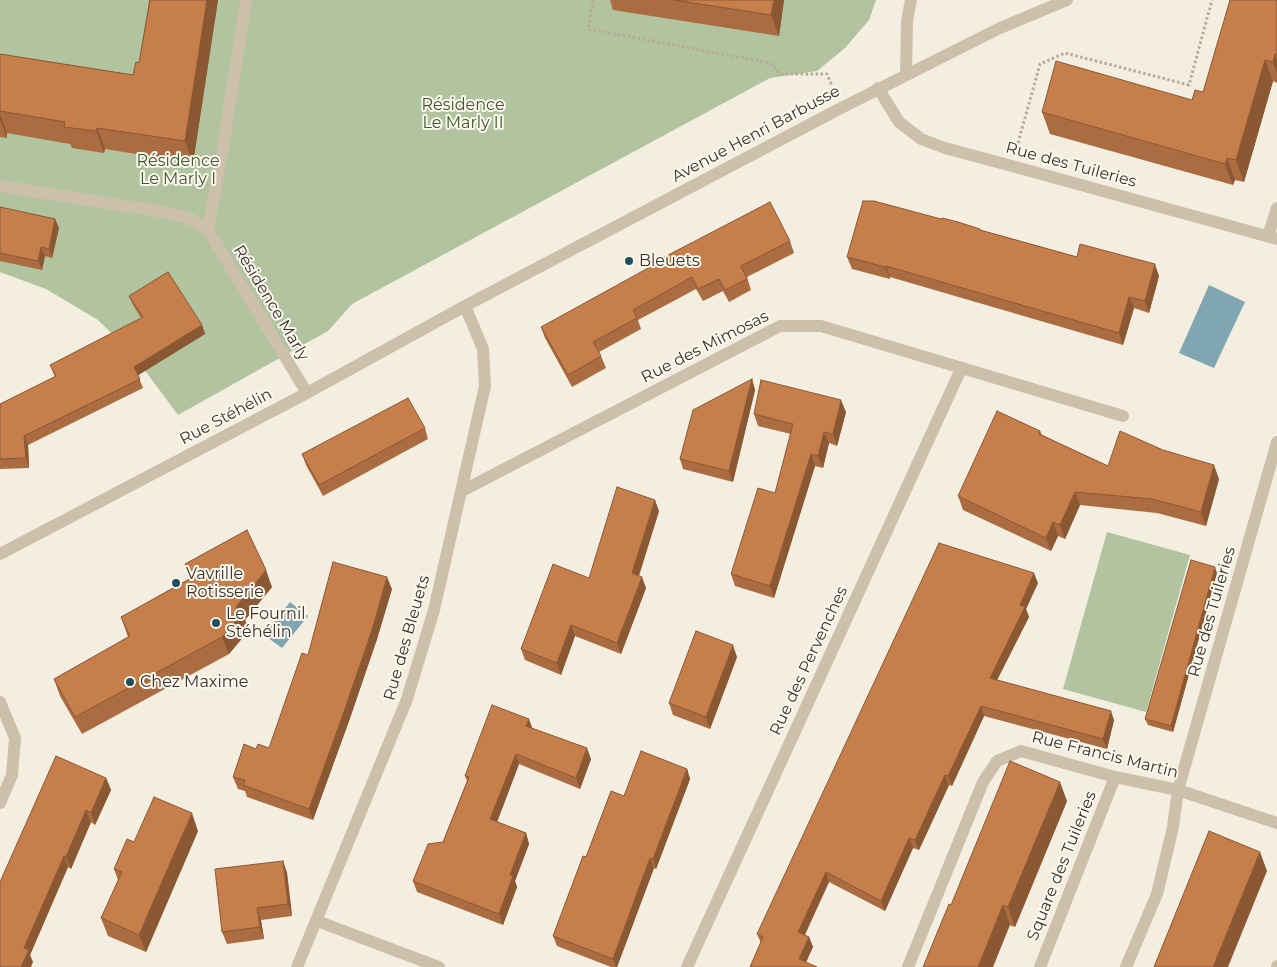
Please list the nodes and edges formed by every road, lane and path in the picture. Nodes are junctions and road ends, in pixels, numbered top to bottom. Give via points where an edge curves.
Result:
1 (246, 0) edge
2 (593, 0) edge
3 (911, 0) edge
4 (1067, 0) edge
5 (1212, 0) edge
6 (906, 75) junction
7 (878, 88) junction
8 (841, 108) junction
9 (1012, 166) junction
10 (0, 186) edge
11 (1277, 208) edge
12 (208, 230) junction
13 (1273, 238) edge
14 (464, 306) junction
15 (961, 369) junction
16 (307, 393) junction
17 (1123, 416) dead end
18 (1277, 442) edge
19 (462, 491) junction
20 (0, 554) edge
21 (0, 702) edge
22 (1115, 777) junction
23 (1178, 790) junction
24 (0, 803) edge
25 (1277, 823) edge
26 (318, 921) junction
27 (297, 967) edge
28 (438, 967) edge
29 (687, 967) edge
30 (908, 967) edge
31 (1040, 967) edge
32 (1126, 967) edge

1 - 12 street
2 - 8 path via 588,29 770,63 780,74 827,74
3 - 6 street via 907,21
4 - 6 street, Avenue Henri Barbusse via 1000,28
5 - 9 path via 1189,85 1065,53 1040,64
6 - 7 street, Avenue Henri Barbusse
7 - 8 street, Avenue Henri Barbusse
7 - 9 street, Rue des Tuileries via 899,122 920,139
8 - 14 street, Avenue Henri Barbusse
9 - 13 street, Rue des Tuileries
10 - 12 street via 170,213 192,220
11 - 13 street
12 - 16 street, Résidence Marly
14 - 16 street, Rue Stéhélin
14 - 19 street, Rue des Bleuets via 483,349 485,386
15 - 17 street, Rue des Mimosas
15 - 19 street, Rue des Mimosas via 820,326 780,326
15 - 29 street, Rue des Pervenches
16 - 20 street, Rue Stéhélin
18 - 23 street, Rue des Tuileries
19 - 26 street, Rue des Bleuets via 434,610 408,699
21 - 24 street via 15,738 12,775
22 - 23 street, Rue Francis Martin
22 - 30 street, Rue Francis Martin via 1021,751 997,761 983,782
22 - 31 street, Square des Tuileries
23 - 25 street, Rue Francis Martin
23 - 32 street via 1157,894
26 - 27 street, Rue des Bleuets
26 - 28 street

